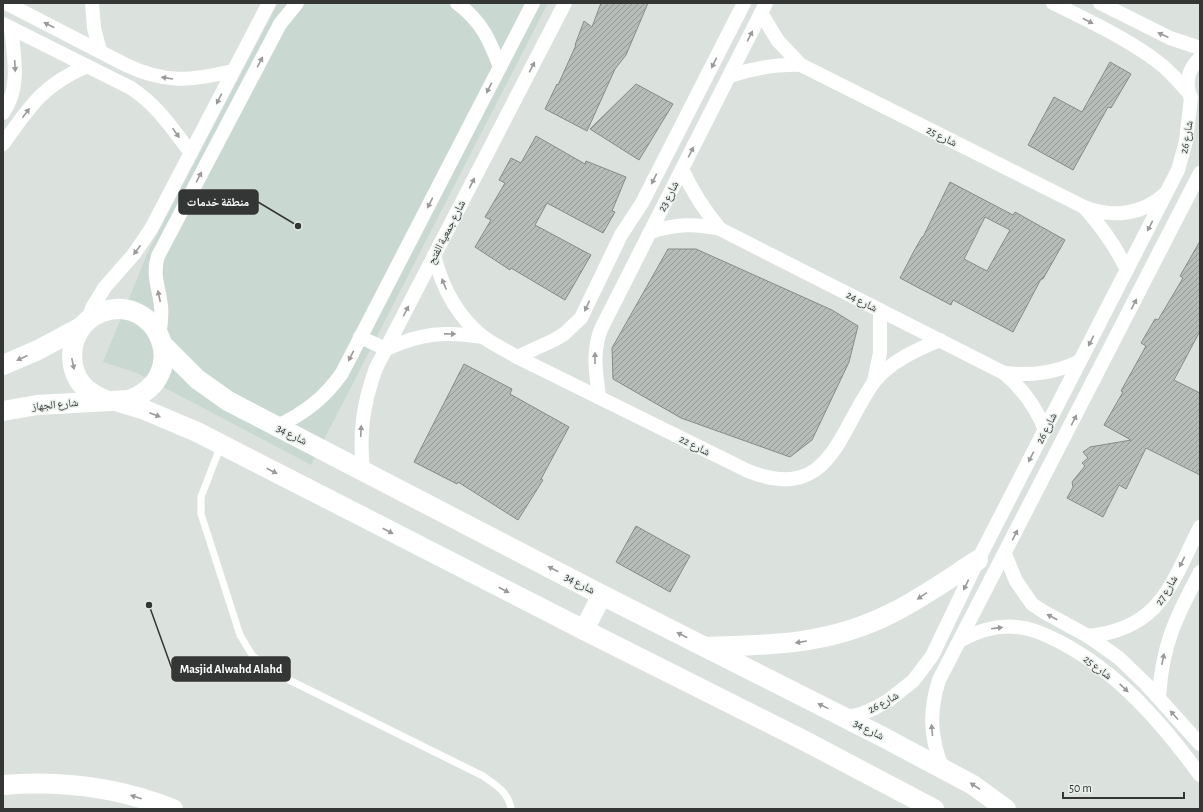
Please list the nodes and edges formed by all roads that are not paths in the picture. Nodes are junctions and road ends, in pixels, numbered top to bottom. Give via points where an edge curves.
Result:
1 (31, 3) edge
2 (92, 3) edge
3 (269, 3) edge
4 (297, 3) edge
5 (457, 3) edge
6 (532, 3) edge
7 (565, 3) edge
8 (744, 3) edge
9 (1053, 3) edge
10 (1100, 3) edge
11 (11, 5) edge
12 (1114, 7) edge
13 (764, 8) edge
14 (7, 26) edge
15 (1106, 30) junction
16 (1200, 48) edge
17 (100, 51) junction
18 (1200, 58) edge
19 (124, 64) junction
20 (801, 65) junction
21 (87, 66) junction
22 (500, 67) junction
23 (233, 71) junction
24 (730, 76) junction
25 (117, 81) junction
26 (1190, 95) junction
27 (1200, 108) edge
28 (3, 113) edge
29 (685, 120) junction
30 (703, 128) junction
31 (3, 144) edge
32 (191, 153) junction
33 (682, 168) junction
34 (1200, 173) edge
35 (1169, 189) junction
36 (1084, 207) junction
37 (151, 228) junction
38 (720, 229) junction
39 (650, 232) junction
40 (169, 235) junction
41 (434, 255) junction
42 (1127, 270) junction
43 (597, 285) junction
44 (618, 294) junction
45 (880, 310) junction
46 (1106, 310) junction
47 (1126, 320) junction
48 (85, 323) junction
49 (360, 337) junction
50 (483, 337) junction
51 (161, 340) junction
52 (940, 340) junction
53 (386, 349) junction
54 (517, 357) junction
55 (1080, 361) junction
56 (3, 365) edge
57 (1004, 373) junction
58 (874, 381) junction
59 (599, 396) junction
60 (113, 401) junction
61 (3, 411) edge
62 (277, 426) junction
63 (1044, 430) junction
64 (221, 445) junction
65 (362, 470) junction
66 (1200, 527) edge
67 (1005, 554) junction
68 (978, 560) junction
69 (1200, 572) edge
70 (1200, 593) edge
71 (602, 595) junction
72 (1164, 598) junction
73 (1182, 606) junction
74 (1067, 625) junction
75 (584, 630) junction
76 (1088, 636) junction
77 (961, 640) junction
78 (1058, 641) junction
79 (706, 647) junction
80 (932, 656) junction
81 (947, 665) junction
82 (1159, 697) junction
83 (846, 717) junction
84 (1200, 744) edge
85 (942, 768) junction
86 (1200, 775) edge
87 (3, 785) edge
88 (174, 809) edge
89 (511, 809) edge
90 (934, 809) edge
91 (1006, 809) edge

1 - 11 street
2 - 17 street via 94,28
3 - 23 street
40 -> 4 street via 280,24
5 - 22 street via 468,11 485,32
6 - 22 street
41 -> 7 street, شارع جمعية الفتح
8 -> 29 street, شارع 23
9 -> 15 street
10 - 12 street
17 -> 11 street
12 - 15 street
16 -> 12 street via 1170,38
13 - 20 street, شارع 25 via 778,41
24 -> 13 street, شارع 23
14 - 21 street
14 -> 28 street via 16,67 10,99
15 - 26 street via 1160,63
17 - 19 street
18 - 26 street, شارع 26 via 1192,66 1189,75
23 -> 19 street via 191,79 173,79 156,76
19 - 25 street
20 - 24 street, شارع 25 via 762,67
20 - 36 street, شارع 25
21 - 25 street
31 -> 21 street via 43,92 64,77
22 -> 49 street
23 -> 32 street
24 - 30 street, شارع 23
25 -> 32 street via 131,88 157,109
26 - 27 street
26 - 35 street, شارع 26 via 1186,141 1178,170
29 - 30 street
29 -> 43 street, شارع 23 via 642,203 621,235
33 -> 30 street, شارع 23
32 - 37 street
33 - 38 street, شارع 24 via 704,209
33 - 39 street, شارع 23
47 -> 34 street, شارع 26
35 - 36 street, شارع 25 via 1150,205 1127,213 1105,213
35 -> 42 street, شارع 26
36 - 42 street, شارع 25 via 1104,231
37 - 40 street
37 -> 48 street via 134,254 98,297
38 - 39 street, شارع 24 via 685,224
38 - 45 street, شارع 24
39 - 44 street, شارع 23
51 -> 40 street via 162,316 155,278 156,263
50 -> 41 street, شارع 22 via 451,300
53 -> 41 street, شارع جمعية الفتح
42 - 46 street, شارع 26
43 - 44 street
43 -> 54 street, شارع 23 via 581,318 574,326 554,340
59 -> 44 street, شارع 23 via 595,362 597,340
45 - 52 street, شارع 24
45 - 58 street, شارع 22 via 880,353
46 - 47 street
46 -> 55 street, شارع 26
67 -> 47 street, شارع 26
48 - 51 street via 107,310 127,310 154,326
48 -> 56 street via 38,350
48 -> 60 street via 76,336 72,356 76,376 90,392
49 - 53 street
49 -> 62 street via 342,373 328,391 307,410
53 -> 50 street, شارع 22 via 429,335 459,334
50 - 54 street, شارع 22
51 - 60 street via 163,365 154,384 138,397
51 - 62 street, شارع 34 via 197,379 212,391
52 - 57 street, شارع 24
52 - 58 street, شارع 22 via 905,356
65 -> 53 street, شارع جمعية الفتح via 361,436 364,408 371,381
54 - 59 street, شارع 22
55 - 57 street, شارع 24 via 1068,367 1043,373
55 - 63 street, شارع 26
57 - 63 street, شارع 24 via 1029,398
58 - 59 street, شارع 22 via 832,455 816,470 785,480 764,477 748,471
60 - 61 street, شارع الجهاز via 37,405
60 -> 64 street via 171,421
62 - 65 street, شارع 34
63 -> 68 street, شارع 26
64 -> 75 street
64 - 89 lane via 201,497 201,514 240,635 252,655 275,673 483,776 503,790
71 -> 65 street, شارع 34
66 -> 72 street, شارع 27
74 -> 67 street, شارع 25 via 1032,604 1016,581
67 - 77 street, شارع 26
68 -> 79 street via 914,602 869,624 845,632 796,643
68 -> 80 street, شارع 26
69 - 73 street, شارع 27
70 - 73 street
71 - 75 street
79 -> 71 street, شارع 34
72 - 73 street
72 - 76 street, شارع 27 via 1131,626 1117,632
82 -> 73 street, شارع 27 via 1165,650
74 - 76 street, شارع 25
74 - 78 street
75 - 90 street
76 - 82 street, شارع 25 via 1119,658
77 -> 78 street, شارع 25 via 988,629 1009,627 1031,630
77 - 81 street, شارع 26
78 -> 86 street, شارع 25 via 1099,666 1138,701 1180,748
83 -> 79 street, شارع 34
80 - 81 street
80 - 83 street, شارع 26 via 913,681 889,700 876,708
85 -> 81 street, شارع 26 via 933,740 932,711 936,690
84 -> 82 street, شارع 25
83 - 85 street, شارع 34
91 -> 85 street, شارع 34 via 973,785
88 -> 87 street via 127,794 90,787 20,783

